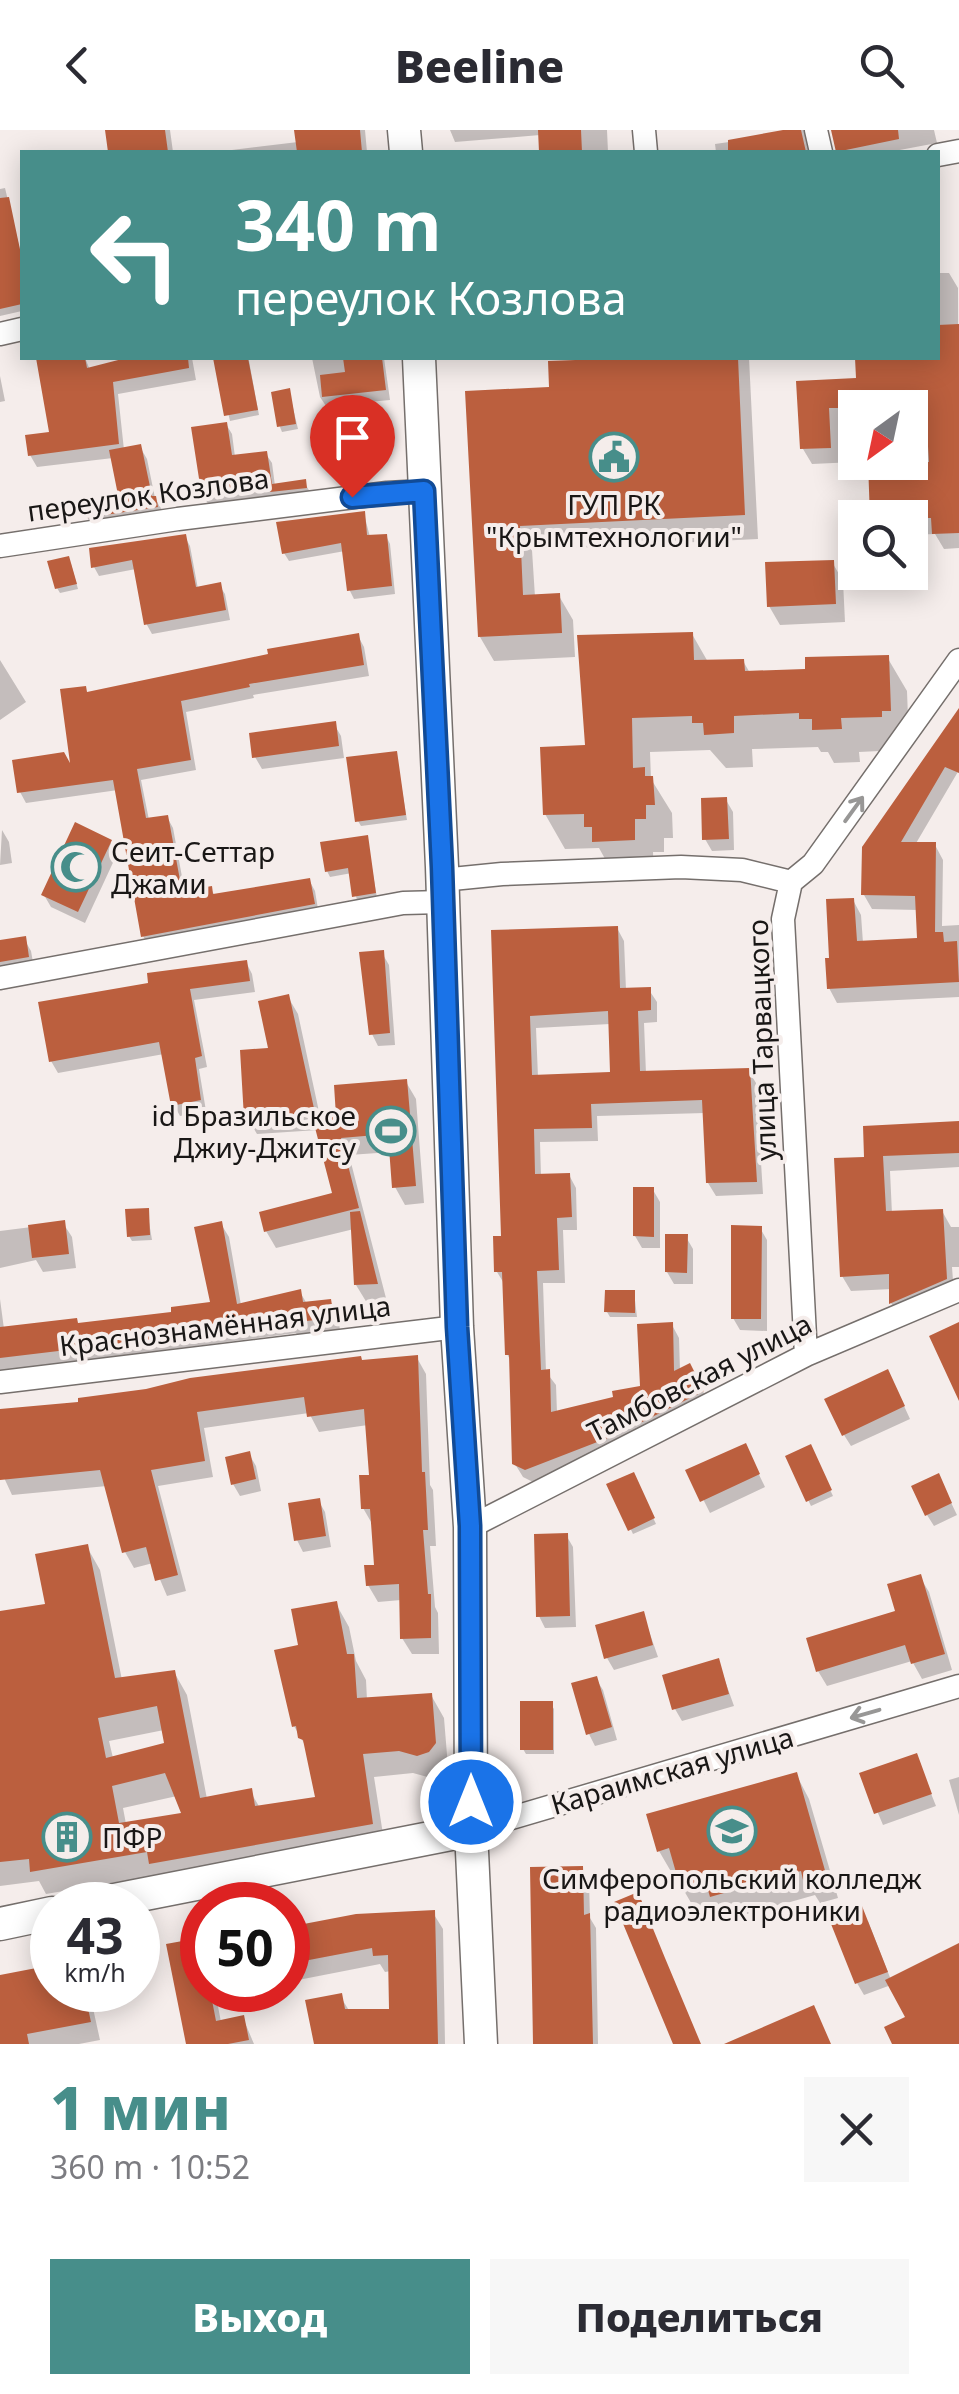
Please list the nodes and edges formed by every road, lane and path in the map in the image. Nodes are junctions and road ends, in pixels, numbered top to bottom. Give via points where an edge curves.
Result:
1 (419, 360) edge
2 (424, 491) junction
3 (0, 546) edge
4 (959, 660) edge
5 (790, 882) junction
6 (442, 891) junction
7 (0, 978) edge
8 (959, 1290) edge
9 (457, 1327) junction
10 (806, 1355) junction
11 (0, 1382) edge
12 (470, 1526) junction
13 (959, 1686) edge
14 (471, 1830) junction
15 (160, 1891) edge
16 (30, 1918) edge
17 (0, 1924) edge
18 (481, 2044) edge

1 - 2 main road
2 - 3 street, переулок Козлова
2 - 6 main road
5 -> 4 street, улица Тарвацкого via 813,864
5 - 6 street via 742,870 681,867 502,874
5 - 10 street, улица Тарвацкого via 782,920
6 - 7 street
6 - 9 main road
8 - 10 street, Тамбовская улица
9 - 11 street, Краснознамённая улица
9 - 12 main road
10 - 12 street, Тамбовская улица
12 - 14 main road
13 -> 14 street, Караимская улица
14 - 15 main road, Караимская улица
14 - 18 main road
16 - 17 main road

